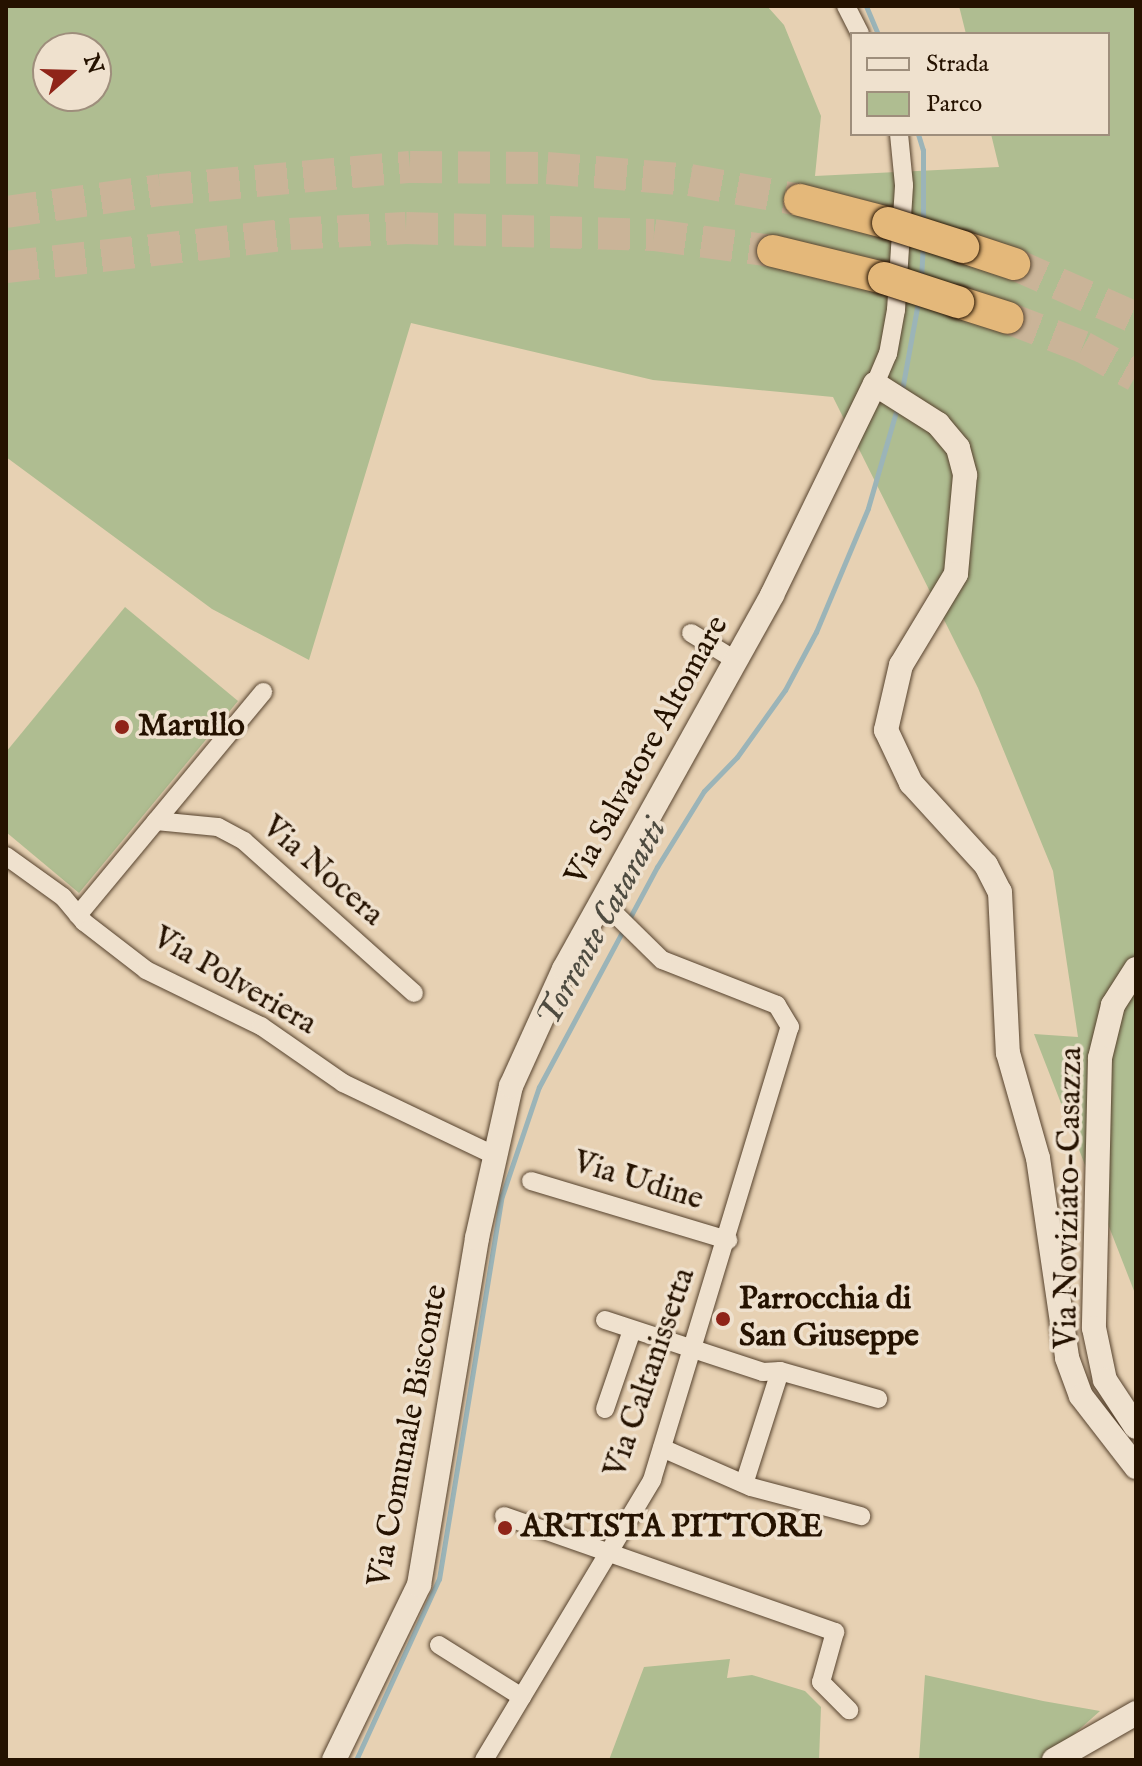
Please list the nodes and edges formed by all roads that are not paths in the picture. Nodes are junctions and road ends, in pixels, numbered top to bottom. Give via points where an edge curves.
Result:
1 (846, 6) edge
2 (859, 32) edge
3 (899, 136) edge
4 (800, 200) tunnel mouth
5 (773, 251) tunnel mouth
6 (1014, 264) tunnel mouth
7 (1008, 318) tunnel mouth
8 (884, 390) junction
9 (691, 633) dead end
10 (735, 660) junction
11 (263, 692) dead end
12 (156, 821) junction
13 (6, 856) edge
14 (609, 908) junction
15 (78, 915) junction
16 (1136, 969) edge
17 (414, 993) dead end
18 (494, 1155) junction
19 (531, 1181) dead end
20 (728, 1240) junction
21 (605, 1320) dead end
22 (632, 1330) junction
23 (692, 1348) junction
24 (780, 1371) junction
25 (878, 1399) dead end
26 (605, 1409) dead end
27 (1136, 1427) edge
28 (662, 1448) junction
29 (1136, 1467) edge
30 (745, 1481) junction
31 (504, 1516) dead end
32 (861, 1516) dead end
33 (611, 1553) junction
34 (439, 1645) dead end
35 (522, 1697) junction
36 (849, 1710) dead end
37 (1136, 1713) edge
38 (1059, 1758) edge
39 (334, 1760) edge
40 (484, 1760) edge

1 - 2 street
3 - 8 street via 904,185 896,310
4 - 6 highway, bridge
5 - 7 highway, bridge via 884,278
8 - 10 street, Via Salvatore Altomare
8 - 29 street via 947,433 963,461 953,584 901,665 886,730 911,783 986,865 1000,892 1008,1053 1038,1158 1067,1358 1081,1396
9 - 10 street
10 - 14 street, Via Salvatore Altomare
11 - 12 street
12 - 15 street
12 - 17 street, Via Nocera via 218,827 244,841
13 - 15 street, Via Polveriera via 63,897
14 - 18 street, Via Salvatore Altomare via 564,969 511,1086
14 - 20 street, Via Caltanissetta via 662,960 777,1005 789,1020
15 - 18 street, Via Polveriera via 146,970 261,1026 343,1083
16 - 27 street, Via Noviziato-Casazza via 1113,1005 1100,1058 1094,1328 1105,1380
18 - 39 street, Via Comunale Bisconte via 419,1585
19 - 20 street, Via Udine
20 - 23 street, Via Caltanissetta
21 - 22 street
22 - 23 street
22 - 26 street
23 - 24 street via 763,1372
23 - 28 street, Via Caltanissetta
24 - 25 street
24 - 30 street
28 - 30 street
28 - 33 street, Via Caltanissetta via 652,1480
30 - 32 street via 751,1487
31 - 33 street
33 - 35 street, Via Caltanissetta
33 - 36 street via 835,1632 821,1682
34 - 35 street
35 - 40 street, Via Caltanissetta
37 - 38 street

